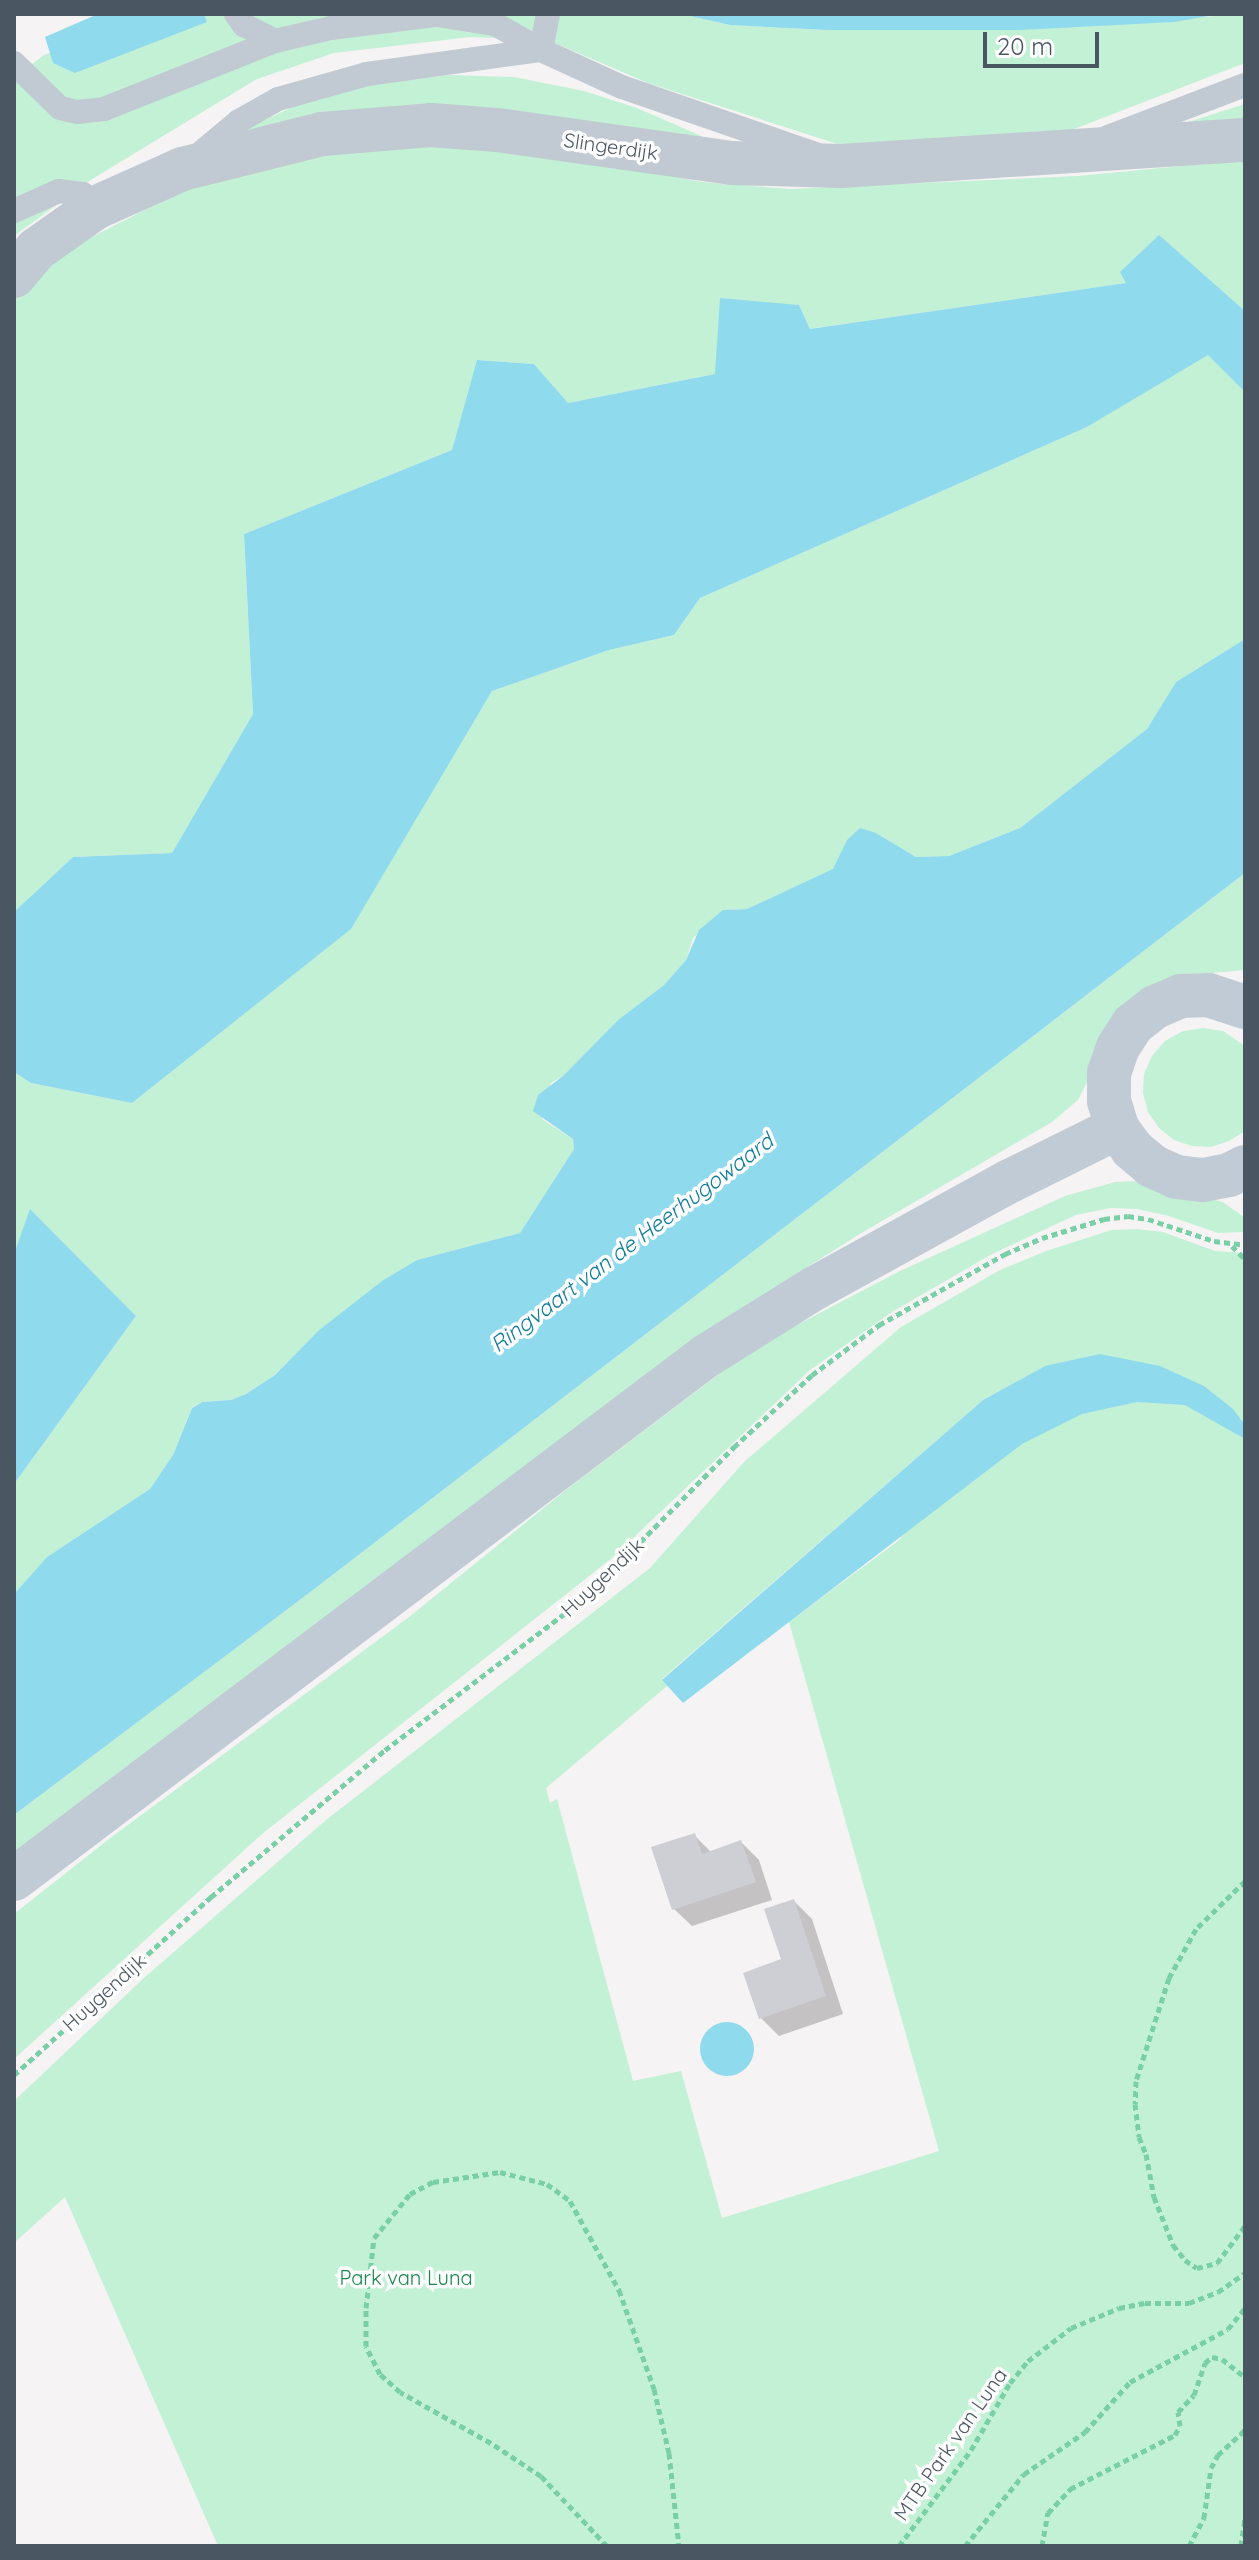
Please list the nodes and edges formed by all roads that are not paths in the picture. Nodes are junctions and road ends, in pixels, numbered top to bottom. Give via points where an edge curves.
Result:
1 (236, 14) edge
2 (548, 14) edge
3 (275, 41) junction
4 (541, 50) junction
5 (14, 63) edge
6 (1245, 85) edge
7 (1245, 140) edge
8 (1069, 153) junction
9 (841, 166) junction
10 (182, 169) junction
11 (95, 208) junction
12 (14, 211) edge
13 (14, 276) edge
14 (1245, 1007) edge
15 (1117, 1128) junction
16 (1245, 1167) edge
17 (14, 1879) edge

1 - 3 lane via 244,25
2 - 4 lane
3 - 4 lane via 437,15 495,24
3 - 5 lane via 104,109 77,112 60,108
4 - 9 lane via 622,87 806,148
4 - 10 lane via 367,74 278,99 239,121
6 - 8 lane
7 - 8 street, Slingerdijk
8 - 9 street, Slingerdijk
9 - 10 street, Slingerdijk via 732,163 431,125 322,134
10 - 11 street, Slingerdijk
11 - 12 lane via 83,194 59,191
11 - 13 street, Slingerdijk via 37,249
14 - 15 main road via 1209,995 1181,996 1133,1024 1109,1073 1109,1101
15 - 16 main road via 1152,1166 1177,1177 1203,1180
15 - 17 main road via 815,1288 706,1356

